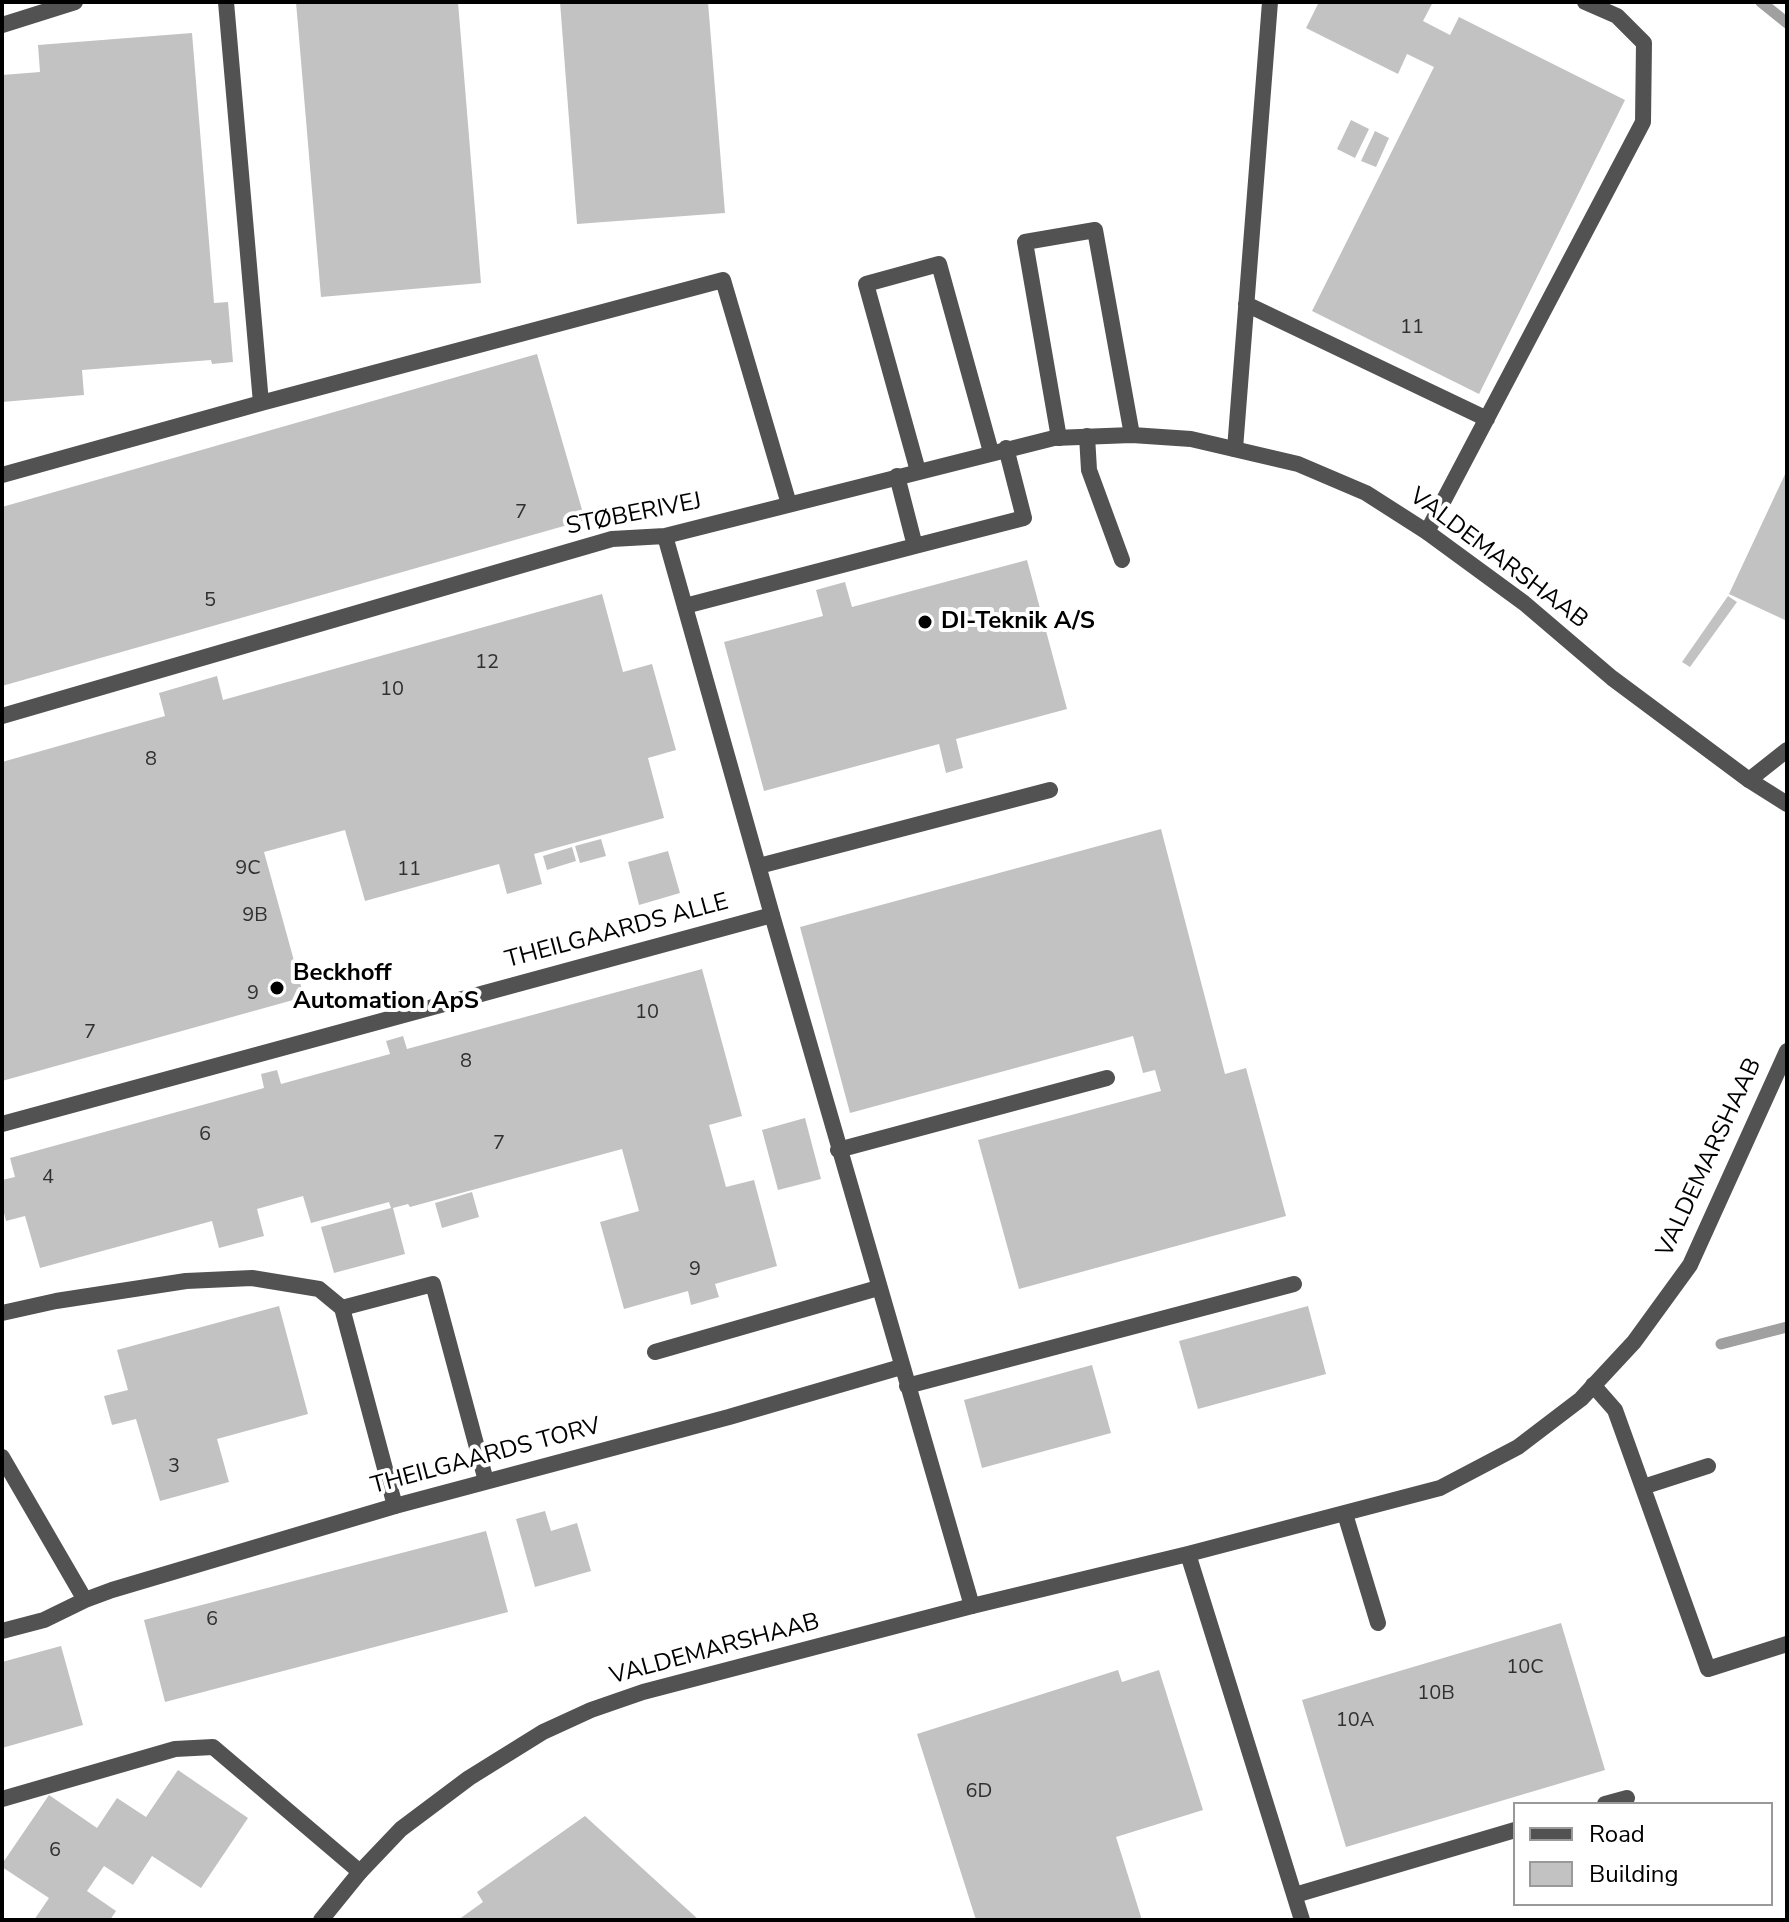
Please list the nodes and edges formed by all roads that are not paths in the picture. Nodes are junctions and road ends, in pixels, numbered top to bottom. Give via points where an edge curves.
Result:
1 (75, 2) edge
2 (226, 2) edge
3 (1270, 2) edge
4 (1585, 2) edge
5 (2, 25) edge
6 (1246, 304) junction
7 (261, 403) junction
8 (1487, 419) junction
9 (1132, 435) junction
10 (1087, 436) junction
11 (1059, 438) junction
12 (1191, 439) joint
13 (1235, 449) junction
14 (998, 450) junction
15 (918, 471) junction
16 (2, 475) edge
17 (897, 476) junction
18 (789, 504) junction
19 (1427, 532) junction
20 (665, 536) junction
21 (915, 546) junction
22 (1122, 560) dead end
23 (685, 606) junction
24 (2, 716) edge
25 (1787, 750) edge
26 (1749, 780) junction
27 (1050, 790) dead end
28 (1787, 804) edge
29 (759, 866) junction
30 (772, 915) junction
31 (1787, 1051) edge
32 (1107, 1078) dead end
33 (2, 1124) edge
34 (838, 1150) junction
35 (1294, 1284) dead end
36 (878, 1288) junction
37 (342, 1308) junction
38 (2, 1313) edge
39 (655, 1352) dead end
40 (901, 1367) junction
41 (1593, 1385) junction
42 (907, 1386) junction
43 (2, 1457) edge
44 (1708, 1466) dead end
45 (486, 1481) junction
46 (1643, 1487) junction
47 (395, 1506) junction
48 (1345, 1514) junction
49 (1188, 1554) junction
50 (85, 1600) junction
51 (972, 1606) junction
52 (1378, 1623) dead end
53 (2, 1631) edge
54 (1787, 1644) edge
55 (1627, 1798) dead end
56 (2, 1799) edge
57 (1612, 1802) edge
58 (1513, 1831) edge
59 (360, 1872) junction
60 (1295, 1895) junction
61 (329, 1917) edge
62 (1302, 1920) edge

1 - 5 street
2 - 7 street
3 - 6 street
4 - 8 street via 1617,16 1644,43 1643,122
6 - 8 street
6 - 13 street
7 - 16 street
7 - 18 street via 723,280
8 - 19 street
9 - 10 street, STØBERIVEJ
9 - 11 street via 1095,230 1025,242
9 - 12 street, STØBERIVEJ
10 - 11 street, STØBERIVEJ
10 - 22 street via 1089,470
11 - 14 street, STØBERIVEJ
12 - 13 street, VALDEMARSHAAB
13 - 19 street, VALDEMARSHAAB via 1298,464 1366,493
14 - 15 street, STØBERIVEJ
14 - 15 street via 939,264 866,284
14 - 21 street via 1024,518
15 - 17 street, STØBERIVEJ
17 - 18 street, STØBERIVEJ
17 - 21 street
18 - 20 street, STØBERIVEJ
19 - 26 street, VALDEMARSHAAB
20 - 23 street
20 - 24 street, STØBERIVEJ via 612,539
21 - 23 street
23 - 29 street
25 - 26 street
26 - 28 street, VALDEMARSHAAB
27 - 29 street
29 - 30 street
30 - 33 street, THEILGAARDS ALLE
30 - 34 street
31 - 41 street, VALDEMARSHAAB via 1690,1265 1634,1342
32 - 34 street
34 - 36 street
35 - 42 street
36 - 39 street
36 - 40 street
37 - 38 street via 319,1289 252,1278 186,1281
37 - 45 street via 433,1284
37 - 47 street
40 - 42 street
40 - 45 street, THEILGAARDS TORV
41 - 46 street via 1615,1410
41 - 48 street, VALDEMARSHAAB via 1518,1447 1440,1488
42 - 51 street
43 - 50 street
44 - 46 street
45 - 47 street, THEILGAARDS TORV
46 - 54 street via 1708,1669
47 - 50 street, THEILGAARDS TORV
48 - 49 street, VALDEMARSHAAB
48 - 52 street
49 - 51 street, VALDEMARSHAAB
49 - 60 street
50 - 53 street, THEILGAARDS TORV via 44,1620
51 - 59 street, VALDEMARSHAAB via 591,1710 543,1732 469,1778 401,1829
55 - 57 street
56 - 59 street via 175,1749 213,1747
58 - 60 street
59 - 61 street, VALDEMARSHAAB
60 - 62 street

